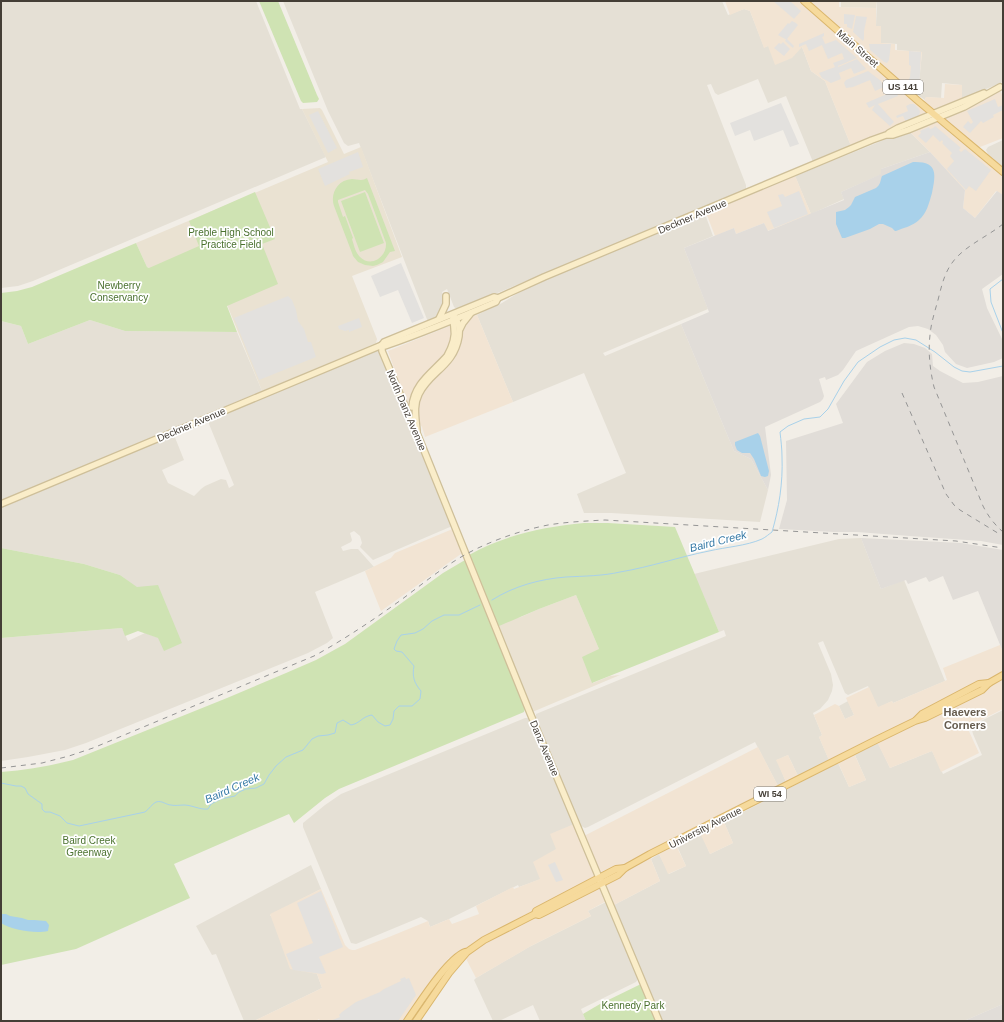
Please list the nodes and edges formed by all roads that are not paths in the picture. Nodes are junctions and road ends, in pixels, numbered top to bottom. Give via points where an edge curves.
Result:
1 (804, 1) edge
2 (1001, 86) edge
3 (936, 115) junction
4 (1003, 172) edge
5 (446, 296) dead end
6 (498, 298) junction
7 (474, 311) junction
8 (454, 317) junction
9 (439, 319) junction
10 (460, 329) junction
11 (382, 345) junction
12 (413, 425) junction
13 (418, 433) junction
14 (434, 475) joint
15 (1, 504) edge
16 (1003, 676) edge
17 (600, 880) junction
18 (467, 952) junction
19 (407, 1021) edge
20 (416, 1021) edge
21 (659, 1021) edge

1 - 3 main road, Main Street / US 141
2 - 3 street, Deckner Avenue via 964,107
3 - 4 main road, Main Street / US 141
3 - 6 street, Deckner Avenue
5 - 9 street via 446,304
6 - 7 street, Deckner Avenue via 496,302
6 - 8 street, Deckner Avenue via 494,297
7 - 8 street, Deckner Avenue
7 - 10 street
8 - 9 street, Deckner Avenue
8 - 10 street
8 - 11 street, Deckner Avenue via 418,334
8 - 12 street via 455,335 450,351 419,386 414,396 411,411
9 - 11 street, Deckner Avenue
10 - 13 street via 452,356 419,394 415,413
11 - 12 street, North Danz Avenue via 382,351
11 - 15 street, Deckner Avenue
12 - 13 street, North Danz Avenue
13 - 14 street, North Danz Avenue
14 - 17 street, Danz Avenue
16 - 17 main road, University Avenue / WI 54 via 989,683 979,684 922,714 915,721 650,854 625,868 618,875
17 - 18 main road, University Avenue / WI 54 via 536,911 535,914 484,940
17 - 21 street, Danz Avenue
18 - 19 main road, University Avenue / WI 54 via 446,967
18 - 20 main road, University Avenue / WI 54

